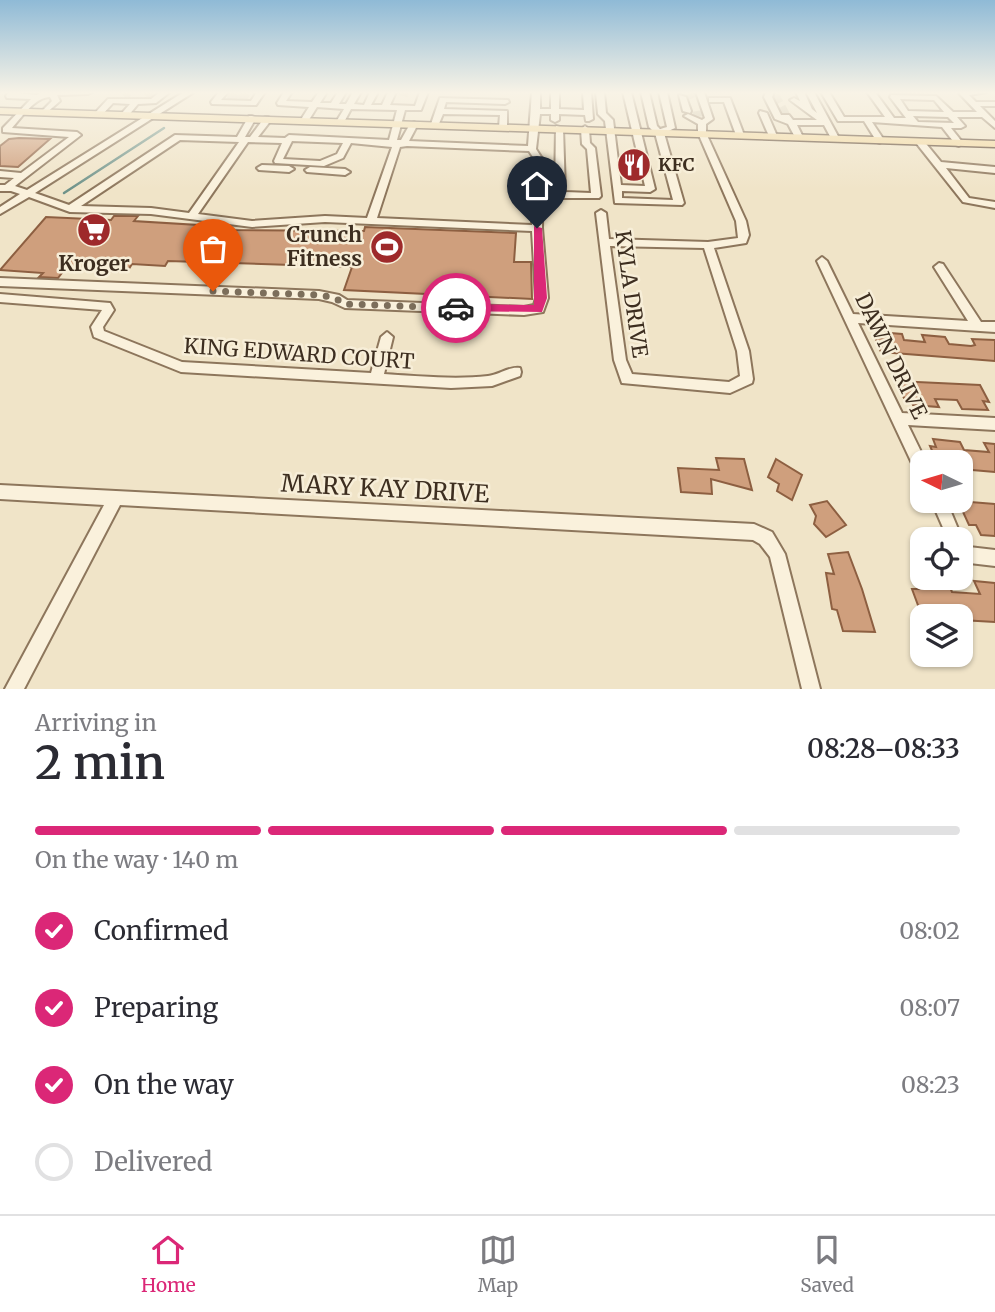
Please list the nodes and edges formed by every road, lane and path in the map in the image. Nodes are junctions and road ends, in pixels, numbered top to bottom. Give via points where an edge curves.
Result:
1 (139, 124) edge
2 (250, 124) edge
3 (263, 124) edge
4 (396, 124) edge
5 (414, 124) edge
6 (438, 124) edge
7 (535, 124) edge
8 (557, 124) edge
9 (588, 124) edge
10 (609, 124) edge
11 (634, 124) edge
12 (652, 124) edge
13 (670, 124) edge
14 (678, 124) edge
15 (698, 124) tunnel mouth
16 (713, 124) edge
17 (736, 124) edge
18 (768, 124) edge
19 (793, 124) tunnel mouth
20 (826, 124) edge
21 (869, 124) edge
22 (919, 124) edge
23 (959, 124) edge
24 (944, 125) junction
25 (503, 127) joint
26 (535, 128) junction
27 (557, 128) junction
28 (587, 129) junction
29 (3, 130) edge
30 (608, 130) junction
31 (637, 131) junction
32 (659, 132) junction
33 (740, 135) junction
34 (773, 136) junction
35 (799, 137) junction
36 (835, 138) junction
37 (0, 140) edge
38 (246, 140) junction
39 (880, 140) junction
40 (283, 141) junction
41 (920, 142) junction
42 (347, 143) junction
43 (959, 143) junction
44 (397, 144) junction
45 (995, 144) edge
46 (532, 149) junction
47 (939, 165) junction
48 (262, 168) dead end
49 (995, 170) edge
50 (345, 172) dead end
51 (0, 174) edge
52 (20, 176) junction
53 (3, 188) edge
54 (616, 188) junction
55 (28, 195) junction
56 (995, 205) edge
57 (70, 209) junction
58 (0, 211) edge
59 (601, 213) dead end
60 (191, 217) junction
61 (371, 221) junction
62 (537, 228) junction
63 (604, 242) junction
64 (708, 245) junction
65 (822, 261) dead end
66 (939, 267) dead end
67 (0, 282) edge
68 (0, 298) edge
69 (850, 318) junction
70 (978, 326) junction
71 (995, 327) edge
72 (387, 337) dead end
73 (515, 372) dead end
74 (376, 379) junction
75 (898, 419) junction
76 (995, 424) edge
77 (913, 450) edge
78 (0, 492) edge
79 (116, 497) junction
80 (973, 554) edge
81 (995, 558) edge
82 (14, 689) edge
83 (811, 689) edge

1 - 55 street
2 - 38 street
3 - 38 street
4 - 44 street
5 - 44 street
6 - 25 main road
7 - 26 street
8 - 27 street
9 - 28 street
10 - 30 street
11 - 31 street
12 - 32 street
13 - 32 street via 671,128
14 - 32 main road
15 - 64 street via 744,235 737,244
16 - 33 main road
17 - 33 street
18 - 34 street
19 - 35 street
20 - 36 street
21 - 39 street
22 - 24 street
23 - 24 street
24 - 43 street
25 - 26 main road
26 - 27 main road
26 - 46 street
27 - 28 main road
27 - 28 street via 560,195 596,196
28 - 30 main road
29 - 37 street
29 - 52 street via 77,135
30 - 31 main road
30 - 54 street
31 - 32 main road
31 - 54 street via 650,189
32 - 54 street via 679,204 618,201
33 - 34 main road
34 - 35 main road
35 - 36 main road
36 - 39 main road
38 - 40 street
38 - 57 street via 178,137
38 - 60 street
39 - 41 main road
40 - 42 street
40 - 42 street via 278,161 321,164 340,156
41 - 43 main road
41 - 47 street
42 - 44 street
43 - 45 main road
44 - 46 street
44 - 61 street
46 - 62 street via 539,160
47 - 49 street
47 - 56 street via 966,200
48 - 50 street
51 - 52 street
52 - 53 street
53 - 55 street
55 - 57 street
55 - 58 street
57 - 60 street
59 - 63 street, KYLA DRIVE
60 - 61 street via 252,224
61 - 62 street
62 - 67 street via 542,298 538,309 524,311 345,304 319,295
63 - 64 street
63 - 64 street, KYLA DRIVE via 620,360 627,379 730,388 747,379 743,351
65 - 69 street, DAWN DRIVE
66 - 70 street
68 - 74 street, KING EDWARD COURT via 106,306 98,334 173,365
69 - 70 street
69 - 75 street, DAWN DRIVE
70 - 71 street
72 - 74 street
73 - 74 street, KING EDWARD COURT via 474,383
75 - 76 street
75 - 77 street, DAWN DRIVE
78 - 79 street, MARY KAY DRIVE
79 - 82 street
79 - 83 street, MARY KAY DRIVE via 754,532 766,538 781,566
80 - 81 street

